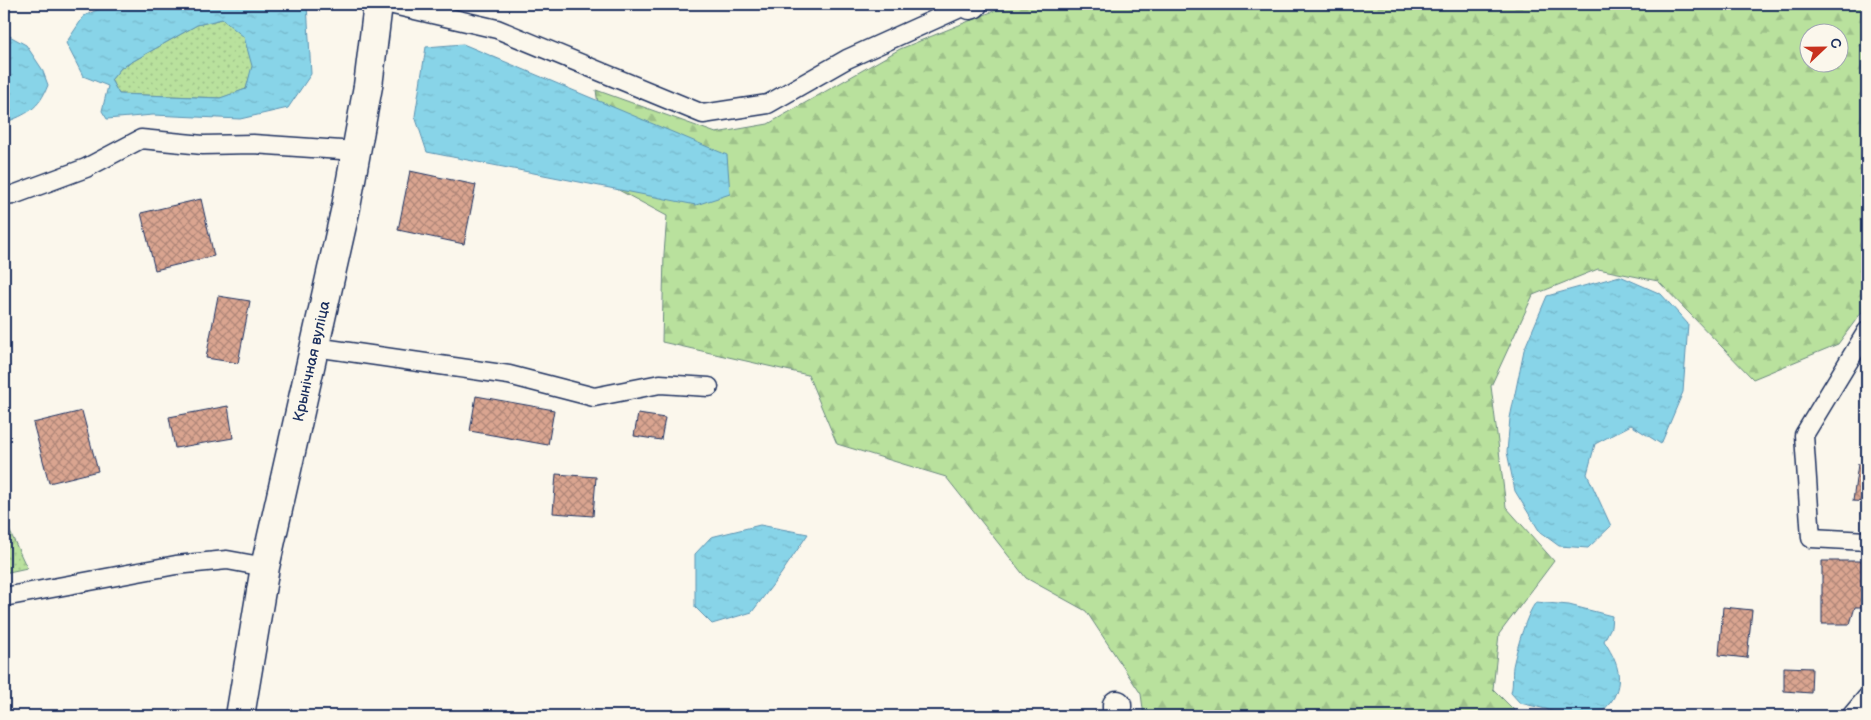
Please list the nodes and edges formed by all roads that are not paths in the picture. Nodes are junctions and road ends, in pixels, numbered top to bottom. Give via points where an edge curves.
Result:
1 (378, 4) edge
2 (389, 4) edge
3 (971, 4) edge
4 (356, 151) junction
5 (4, 196) edge
6 (1867, 331) edge
7 (315, 347) junction
8 (709, 387) dead end
9 (1867, 541) edge
10 (265, 568) junction
11 (4, 597) edge
12 (1867, 697) edge
13 (240, 716) edge
14 (1851, 716) edge

1 - 4 street, Крынічная вуліца
2 - 3 lane via 497,29 703,114 768,104 847,59
4 - 5 lane via 141,139 86,168
4 - 7 street, Крынічная вуліца
6 - 9 lane via 1804,435 1811,538
7 - 8 lane via 510,375 594,397 660,384
7 - 10 street, Крынічная вуліца
10 - 11 lane via 227,560
10 - 13 street, Крынічная вуліца
12 - 14 lane

